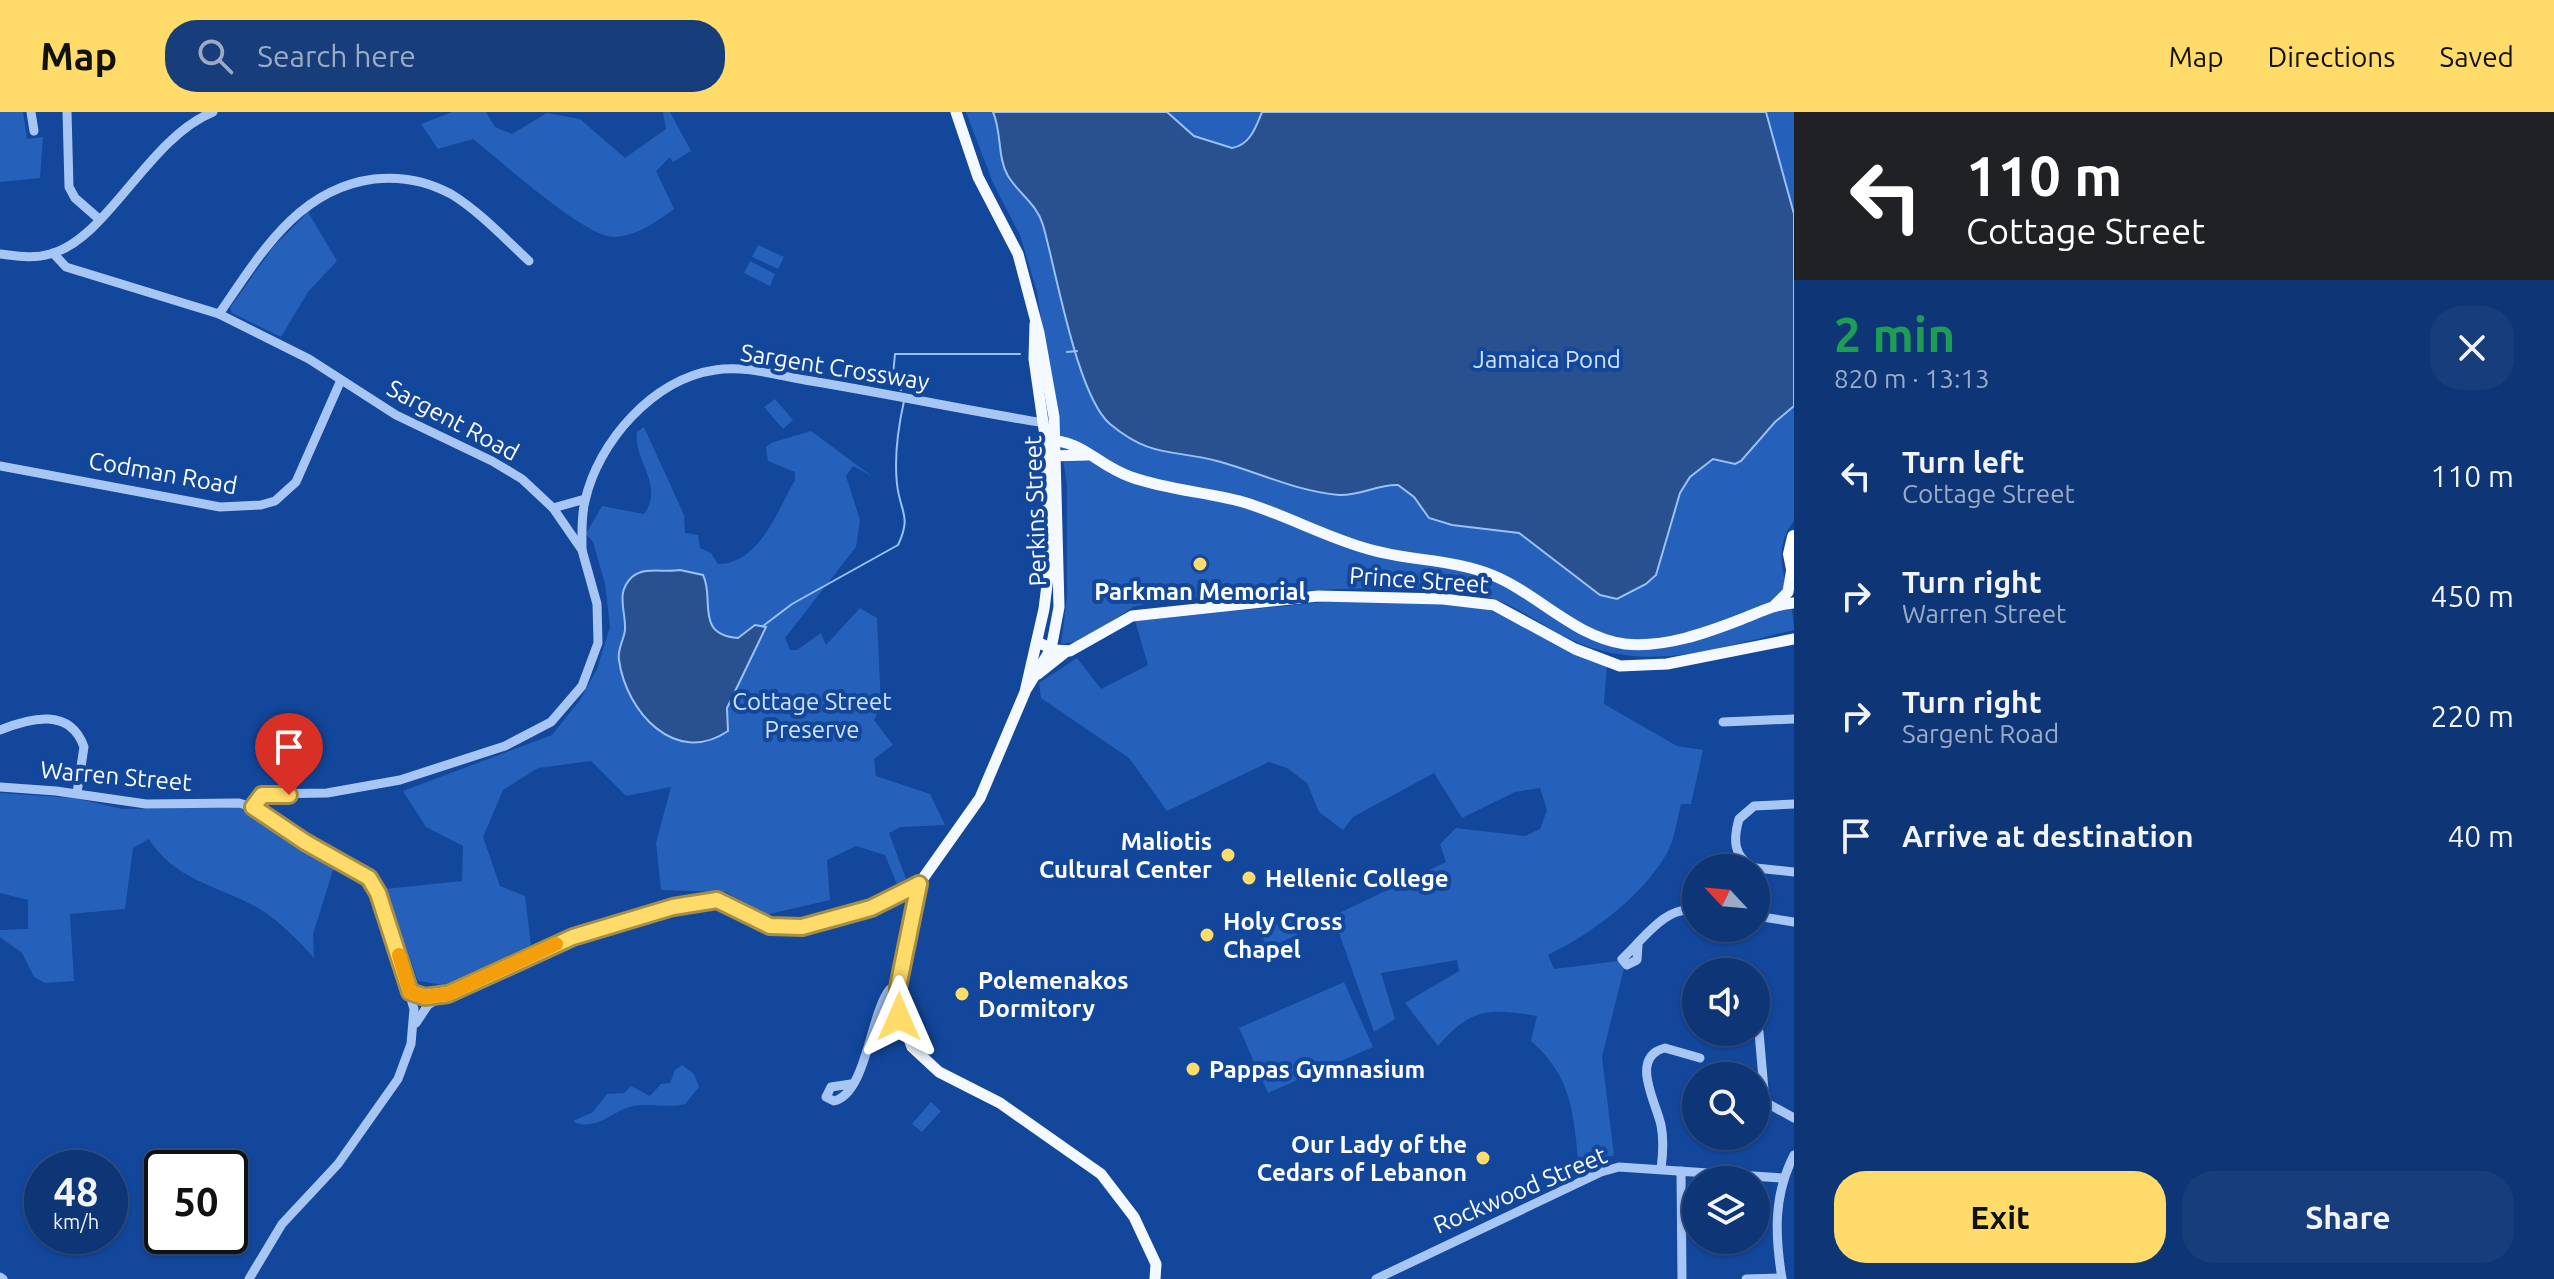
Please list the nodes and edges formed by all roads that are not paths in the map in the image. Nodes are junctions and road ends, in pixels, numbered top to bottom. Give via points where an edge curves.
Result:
1 (31, 112) edge
2 (67, 112) edge
3 (956, 112) edge
4 (208, 113) edge
5 (34, 131) dead end
6 (99, 219) junction
7 (53, 253) junction
8 (0, 254) edge
9 (529, 261) dead end
10 (219, 314) junction
11 (1035, 324) junction
12 (341, 380) junction
13 (1044, 423) junction
14 (1050, 440) junction
15 (1088, 455) junction
16 (1050, 456) junction
17 (0, 466) edge
18 (585, 499) junction
19 (553, 508) junction
20 (1794, 537) edge
21 (582, 550) junction
22 (1793, 571) edge
23 (1794, 603) edge
24 (1771, 607) junction
25 (1794, 639) edge
26 (1037, 642) junction
27 (1051, 649) junction
28 (1067, 651) junction
29 (1038, 674) junction
30 (1025, 692) junction
31 (1794, 719) edge
32 (1723, 722) dead end
33 (0, 730) edge
34 (0, 787) edge
35 (77, 793) junction
36 (1794, 804) edge
37 (253, 807) junction
38 (1739, 854) edge
39 (1770, 870) edge
40 (1794, 872) edge
41 (919, 884) junction
42 (1682, 909) edge
43 (1770, 918) edge
44 (1794, 922) edge
45 (1638, 945) dead end
46 (898, 987) junction
47 (410, 992) junction
48 (448, 994) junction
49 (416, 1023) junction
50 (1760, 1046) edge
51 (1700, 1058) dead end
52 (851, 1084) dead end
53 (1794, 1118) edge
54 (1794, 1155) edge
55 (1661, 1169) junction
56 (1681, 1171) junction
57 (1782, 1178) junction
58 (1782, 1278) edge
59 (249, 1279) edge
60 (1155, 1279) edge
61 (1376, 1279) edge
62 (1682, 1279) edge
63 (1746, 1279) edge

1 - 5 street
2 - 6 street via 69,187
3 - 11 main road, Perkins Street via 978,177 1018,254
4 - 6 street via 172,138
6 - 7 street via 78,240
7 - 8 street
7 - 10 street, Sargent Road via 65,267
9 - 10 street via 442,190 401,178 362,181 324,194 290,219
10 - 12 street, Sargent Road
11 - 13 main road, Perkins Street via 1034,361
11 - 14 main road, Perkins Street via 1053,410
12 - 17 street, Codman Road via 296,482 275,501 261,505 220,507
12 - 19 street, Sargent Road via 431,434 505,468
13 - 14 main road, Perkins Street
13 - 18 street, Sargent Crossway via 786,376 714,370 671,386 625,424
14 - 15 main road via 1077,444
14 - 16 main road, Perkins Street
15 - 16 main road
15 - 24 main road via 1130,477 1241,501 1365,549 1482,571 1613,642 1641,645 1686,638
16 - 26 main road, Perkins Street via 1049,580
16 - 27 main road, Perkins Street via 1060,592
18 - 19 street
18 - 21 street, Sargent Crossway
19 - 21 street, Sargent Road
20 - 22 highway
21 - 37 street, Sargent Road via 596,597 598,643 582,686 551,722 505,746 400,780 327,793 265,794
22 - 24 main road via 1788,592
23 - 24 main road
25 - 28 main road, Prince Street via 1667,664 1620,666 1575,649 1494,605 1318,596 1132,616
26 - 27 main road
26 - 30 main road, Perkins Street
27 - 28 main road
27 - 29 main road, Perkins Street
28 - 29 main road, Prince Street
29 - 30 main road, Perkins Street
30 - 41 main road, Perkins Street via 980,798
31 - 32 street
33 - 35 street via 40,718 69,726 84,750
34 - 35 street, Warren Street
35 - 37 street, Warren Street via 146,804
36 - 38 street via 1754,806 1739,819 1734,834
37 - 47 street, Warren Street via 369,878
39 - 40 street
41 - 46 main road
41 - 48 street via 871,908 802,927 770,926 717,900 673,907 573,937
42 - 45 street
43 - 44 street
46 - 52 street via 882,998 868,1053
46 - 60 main road via 902,1026 919,1055 948,1079 995,1100 1055,1138 1101,1174 1138,1225 1156,1264
47 - 48 street via 425,997
47 - 49 street, Warren Street
48 - 49 street via 428,1005
49 - 59 street, Warren Street via 398,1079 338,1164 282,1224
50 - 53 street via 1765,1102
51 - 55 street via 1665,1048 1650,1055 1646,1065 1661,1125
54 - 57 street
55 - 56 street, Rockwood Street
55 - 61 street, Rockwood Street via 1631,1166 1601,1172
56 - 57 street, Rockwood Street
56 - 62 street
57 - 58 street via 1776,1213
58 - 63 street

